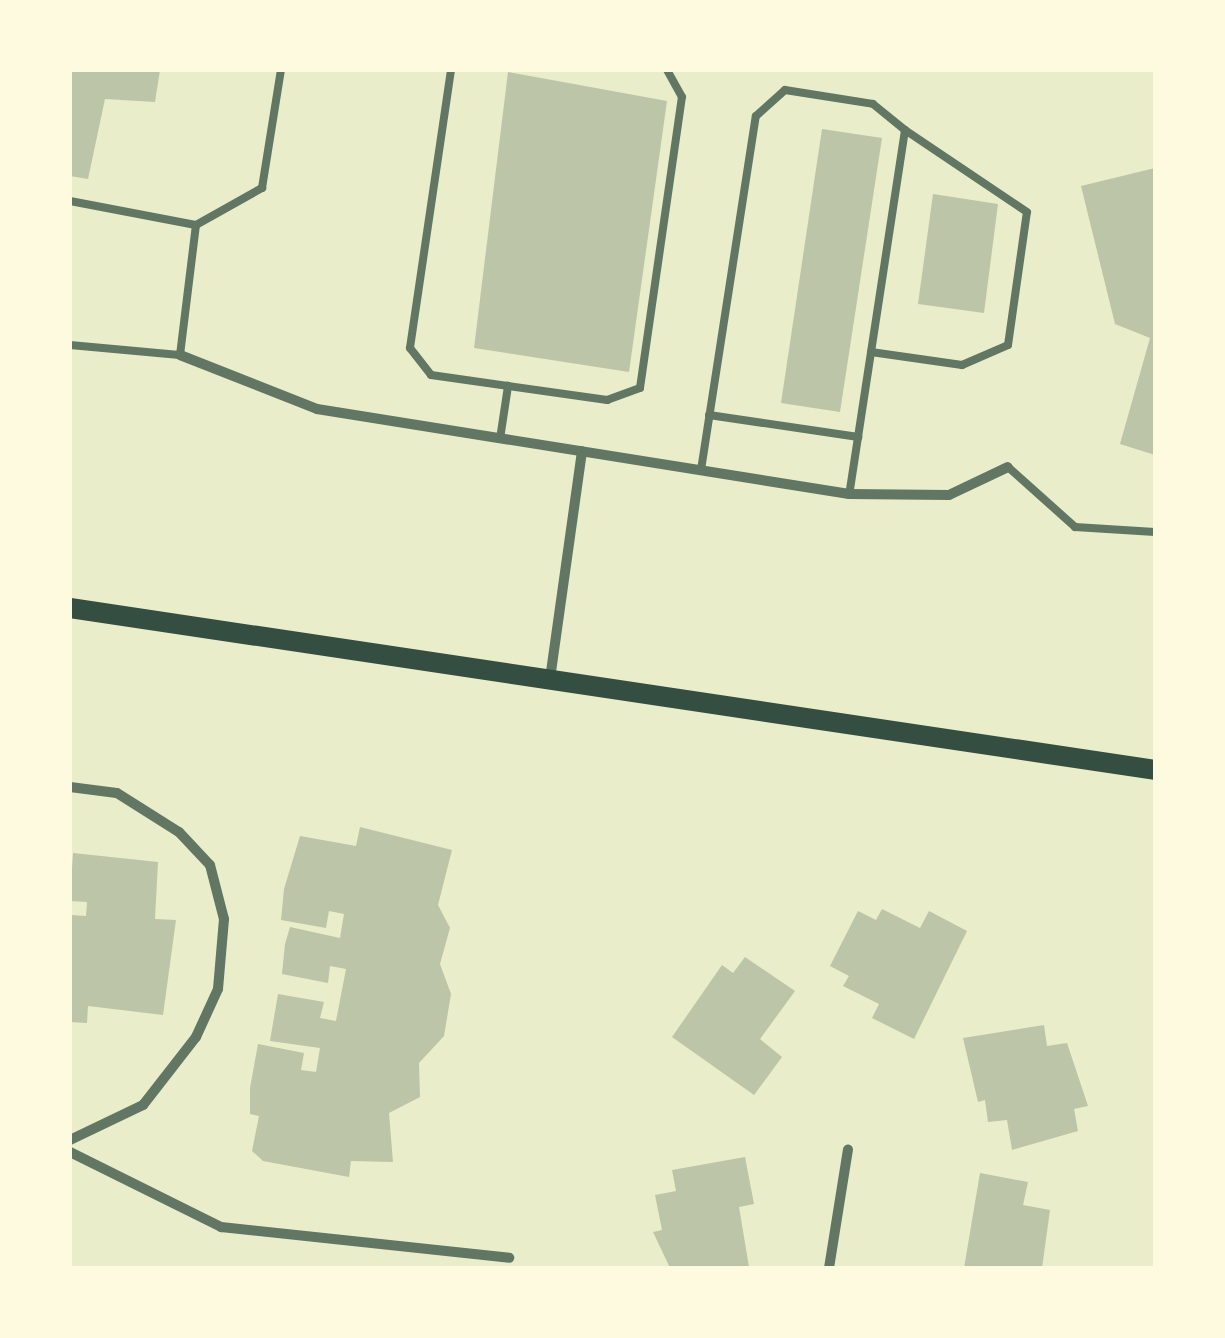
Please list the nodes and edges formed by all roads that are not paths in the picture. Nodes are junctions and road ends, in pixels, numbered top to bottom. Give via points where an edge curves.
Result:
1 (282, 70) edge
2 (451, 70) edge
3 (667, 70) edge
4 (905, 130) junction
5 (70, 201) edge
6 (196, 225) junction
7 (70, 345) edge
8 (871, 352) junction
9 (180, 355) junction
10 (508, 386) junction
11 (709, 416) junction
12 (858, 437) junction
13 (500, 439) junction
14 (582, 451) junction
15 (1008, 467) joint
16 (701, 470) junction
17 (849, 494) junction
18 (1155, 532) edge
19 (70, 608) edge
20 (550, 680) junction
21 (1155, 770) edge
22 (70, 787) edge
23 (70, 1140) edge
24 (848, 1150) dead end
25 (70, 1152) edge
26 (509, 1258) dead end
27 (830, 1268) edge

1 - 6 lane via 262,188
2 - 10 lane via 410,348 432,375
3 - 10 lane via 682,97 640,388 607,400
4 - 8 lane
4 - 8 lane via 1027,212 1008,344 962,364
4 - 11 lane via 874,104 785,90 756,116
5 - 6 lane
6 - 9 lane
7 - 9 lane
8 - 12 lane
9 - 13 street via 317,409
10 - 13 lane
11 - 12 lane
11 - 16 lane
12 - 17 lane
13 - 14 street
14 - 16 street
14 - 20 street
15 - 17 street via 930,498
15 - 18 lane via 1075,526
16 - 17 street
19 - 20 main road
20 - 21 main road
22 - 23 street via 117,793 179,832 210,865 224,919 218,989 196,1036 142,1105
24 - 27 street
25 - 26 street via 221,1227

